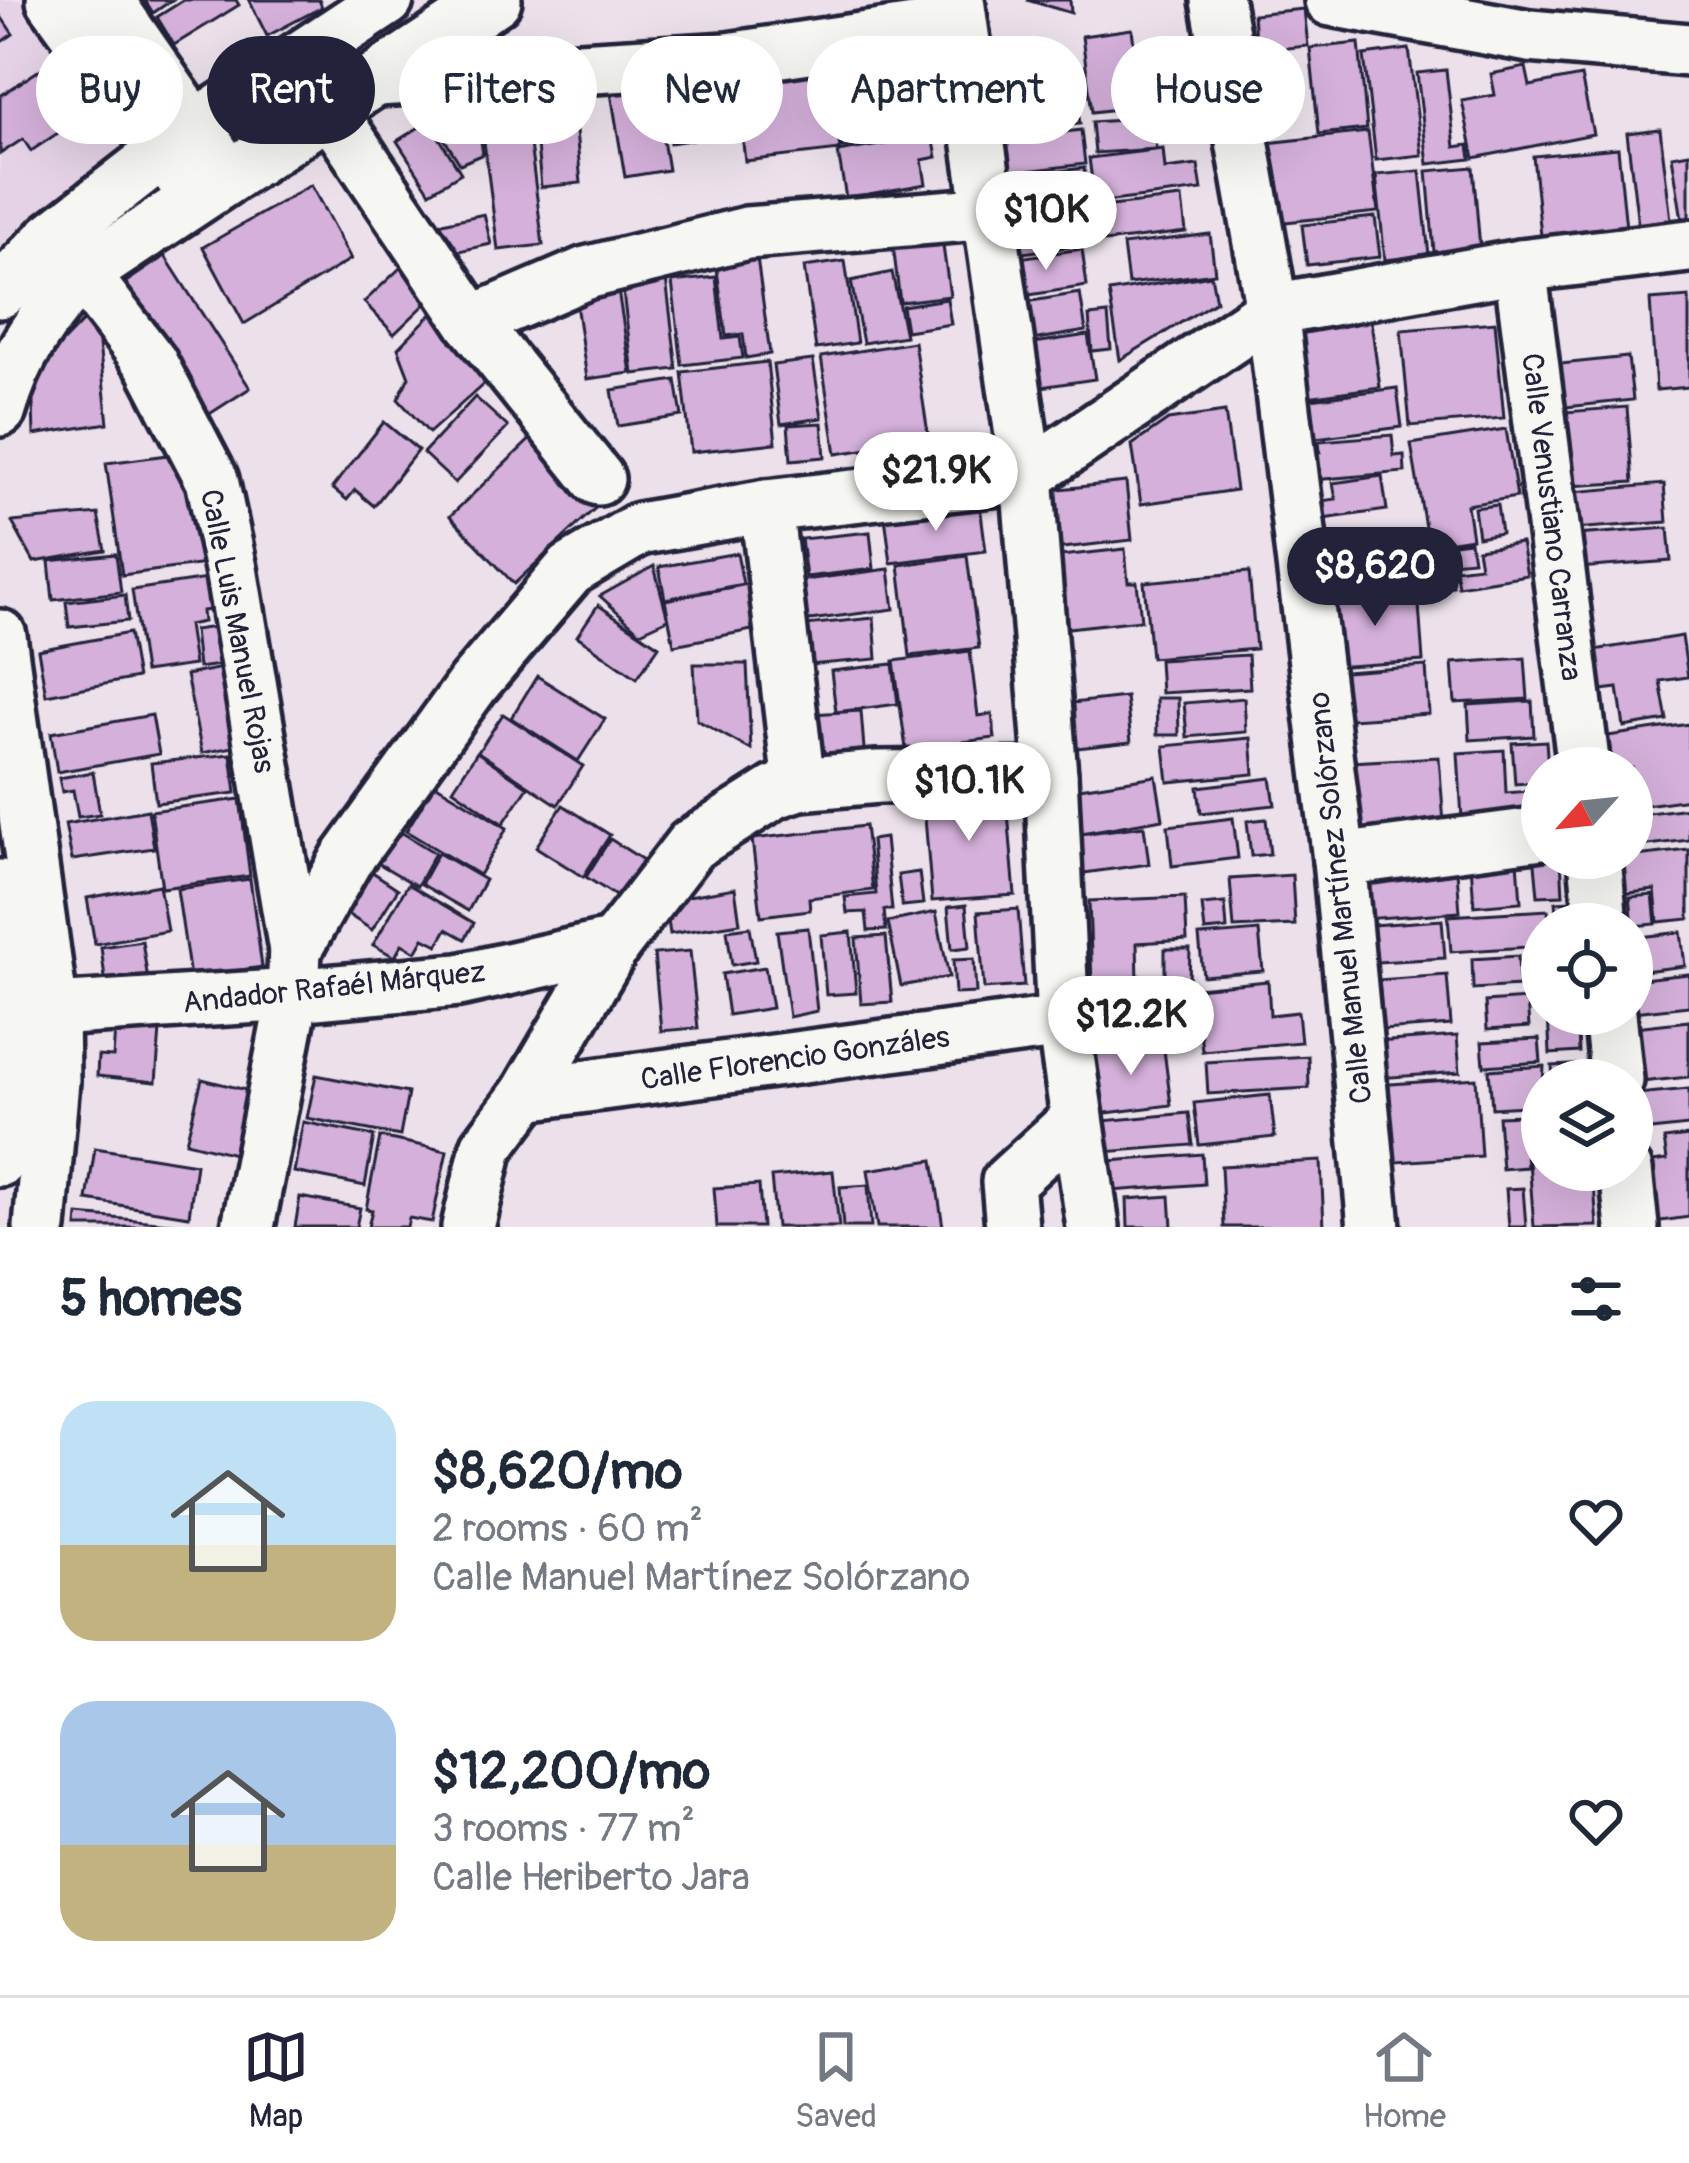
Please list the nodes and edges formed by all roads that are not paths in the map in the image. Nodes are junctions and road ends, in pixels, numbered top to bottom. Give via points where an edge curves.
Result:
1 (53, 0) edge
2 (107, 0) edge
3 (495, 0) edge
4 (1217, 0) edge
5 (1331, 0) edge
6 (367, 6) edge
7 (960, 12) edge
8 (86, 36) edge
9 (126, 36) edge
10 (1689, 50) edge
11 (375, 78) edge
12 (375, 81) edge
13 (183, 136) edge
14 (173, 144) edge
15 (183, 144) edge
16 (278, 144) edge
17 (352, 144) edge
18 (212, 186) junction
19 (992, 214) junction
20 (1689, 246) edge
21 (1520, 266) junction
22 (83, 274) junction
23 (0, 292) edge
24 (1272, 310) junction
25 (472, 322) junction
26 (0, 410) edge
27 (1027, 476) junction
28 (598, 479) dead end
29 (766, 506) junction
30 (0, 636) edge
31 (1581, 747) edge
32 (1051, 775) junction
33 (799, 784) junction
34 (1521, 836) edge
35 (1339, 860) junction
36 (11, 876) edge
37 (614, 945) junction
38 (294, 973) junction
39 (52, 1010) junction
40 (1063, 1022) junction
41 (526, 1094) junction
42 (1076, 1120) junction
43 (0, 1160) edge
44 (1628, 1191) edge
45 (40, 1227) edge
46 (248, 1227) edge
47 (468, 1227) edge
48 (1012, 1227) edge
49 (1093, 1227) edge
50 (1374, 1227) edge
51 (1632, 1227) edge

1 - 8 street
2 - 9 street
3 - 11 street
4 - 24 street, Calle Manuel Martínez Solórzano
5 - 10 street via 1529,36
6 - 13 street
7 - 12 street via 728,58
7 - 19 street
14 - 23 street via 52,238
15 - 18 street
16 - 18 street
17 - 25 street
18 - 22 street
19 - 25 street via 747,233 586,273
19 - 27 street
20 - 21 street
21 - 24 street
21 - 31 street, Calle Venustiano Carranza
22 - 26 street via 11,368
22 - 38 street, Calle Luis Manuel Rojas via 151,364 212,481
24 - 27 street
24 - 35 street, Calle Manuel Martínez Solórzano
25 - 28 street
27 - 29 street
27 - 32 street
29 - 33 street
29 - 38 street via 639,529 570,570 473,684 358,843
30 - 36 street
32 - 33 street
32 - 40 street
33 - 37 street via 691,845
34 - 35 street
35 - 50 street, Calle Manuel Martínez Solórzano
36 - 39 street
36 - 43 street via 17,1082
37 - 38 street, Andador Rafaél Márquez via 458,980
37 - 41 street
38 - 39 street, Andador Rafaél Márquez
38 - 46 street
39 - 45 street
40 - 41 street, Calle Florencio Gonzáles
40 - 42 street
41 - 47 street via 488,1147
42 - 48 street via 1008,1182
42 - 49 street
44 - 51 street

